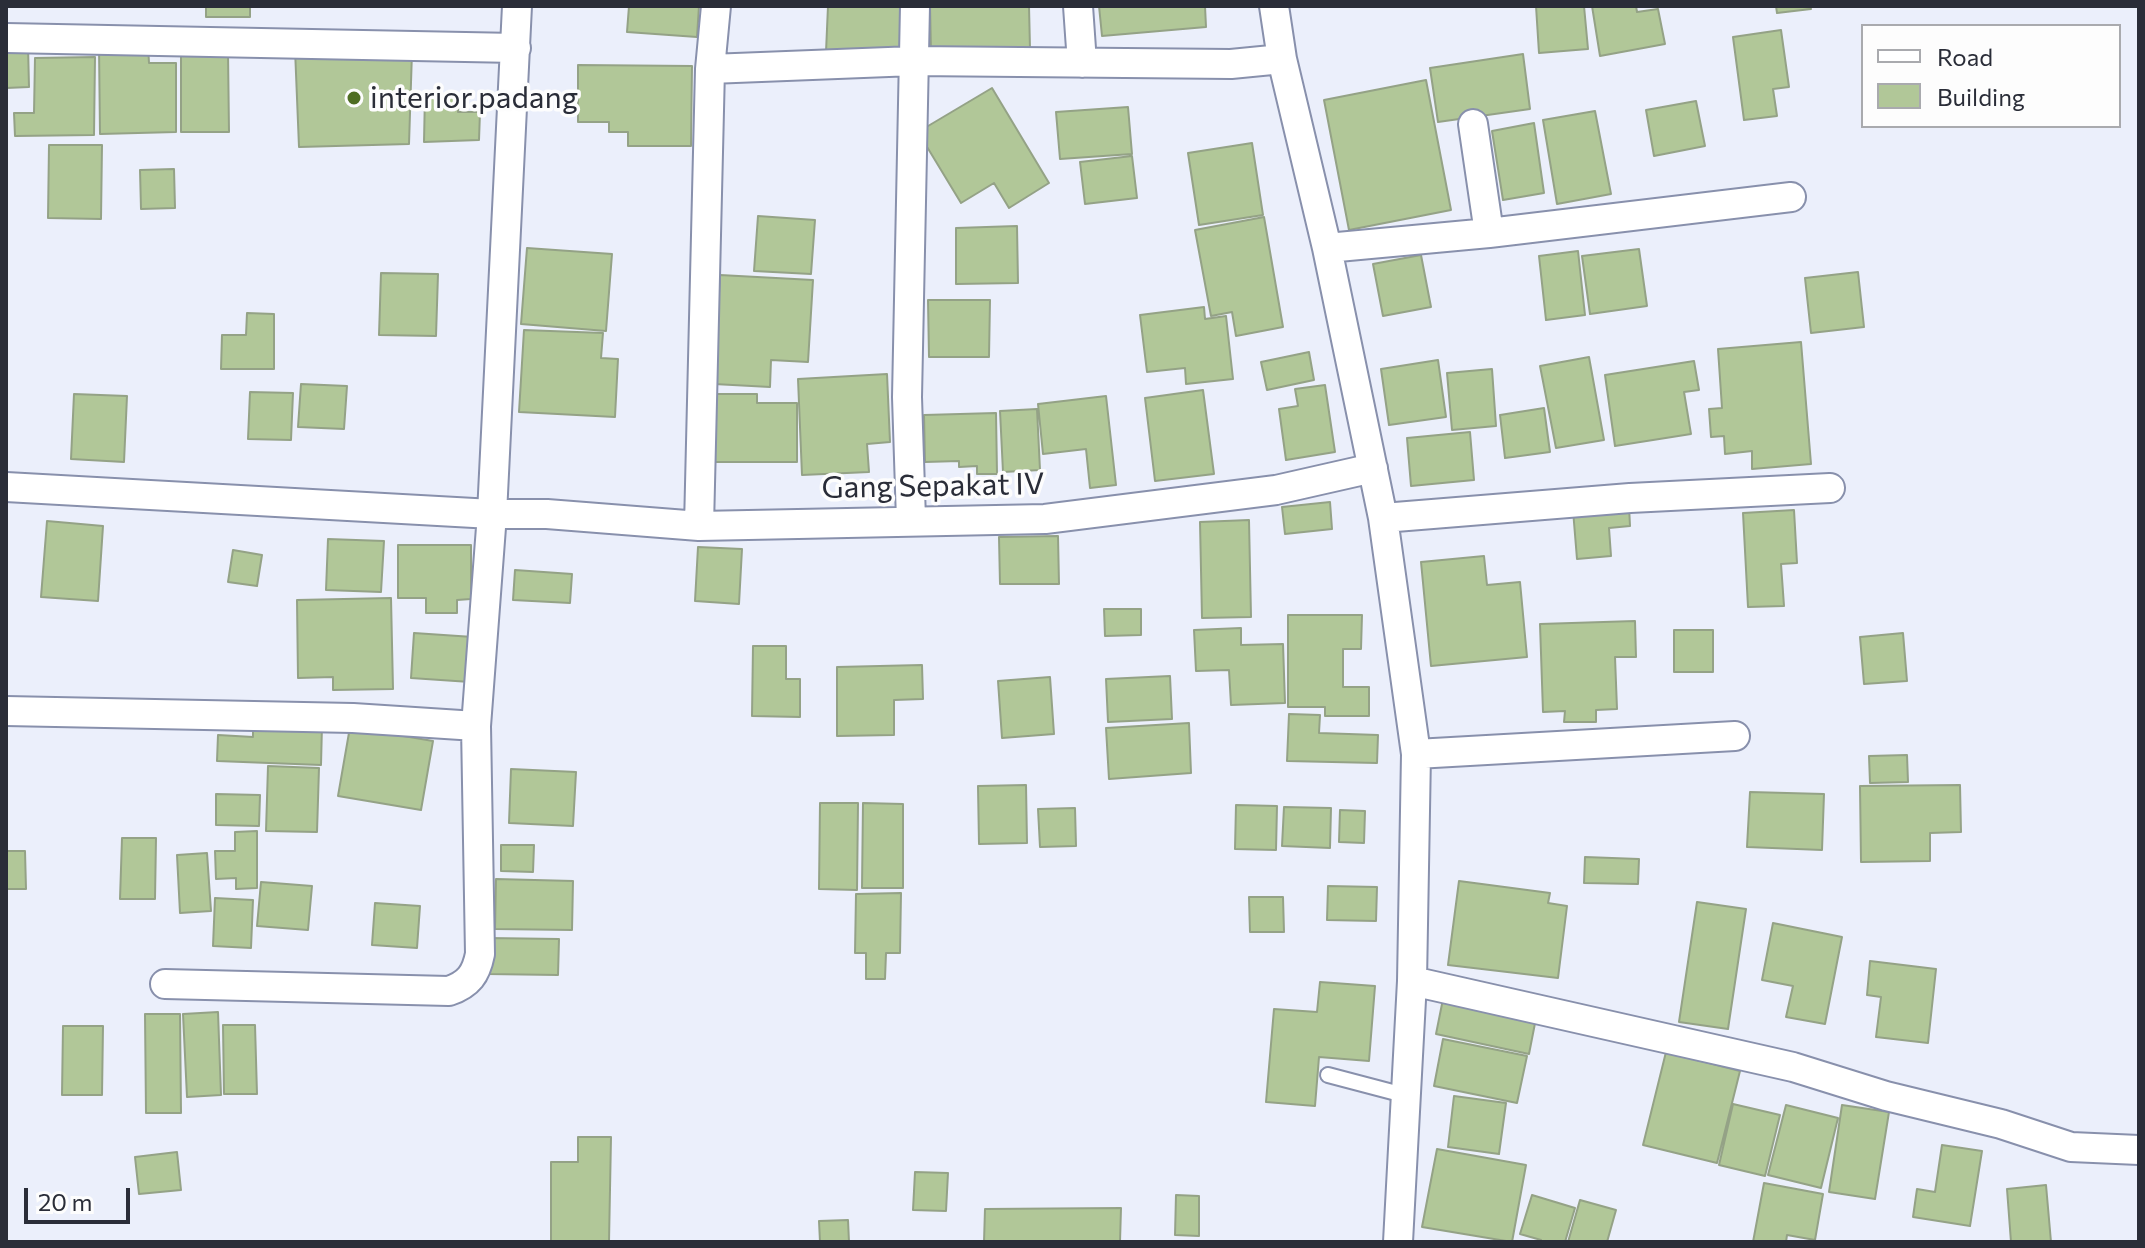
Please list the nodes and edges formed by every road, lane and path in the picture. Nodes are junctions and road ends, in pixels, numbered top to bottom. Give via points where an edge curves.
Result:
1 (517, 6) edge
2 (716, 6) edge
3 (915, 6) edge
4 (1078, 6) edge
5 (1274, 6) edge
6 (6, 38) edge
7 (516, 48) junction
8 (1282, 59) junction
9 (914, 61) junction
10 (1082, 63) junction
11 (710, 69) junction
12 (1473, 124) dead end
13 (1791, 197) dead end
14 (1489, 233) junction
15 (1327, 248) junction
16 (1373, 468) junction
17 (6, 487) edge
18 (1830, 488) dead end
19 (492, 514) junction
20 (1383, 518) junction
21 (911, 520) junction
22 (699, 526) junction
23 (6, 711) edge
24 (476, 726) junction
25 (1735, 736) dead end
26 (1416, 754) junction
27 (1412, 981) junction
28 (165, 984) dead end
29 (1328, 1075) dead end
30 (1404, 1095) junction
31 (2139, 1150) edge
32 (1398, 1242) edge

1 - 7 street
2 - 11 street
3 - 9 street
4 - 10 street
5 - 8 street
6 - 7 street
7 - 19 street
8 - 10 street
8 - 15 street
9 - 10 street
9 - 11 street
9 - 21 street via 907,397
11 - 22 street
12 - 14 street
13 - 14 street
14 - 15 street
15 - 16 street
16 - 20 street
16 - 21 street, Gang Sepakat IV via 1276,490 1045,519
17 - 19 street, Gang Sepakat IV
18 - 20 street
19 - 22 street, Gang Sepakat IV
19 - 24 street
20 - 26 street
21 - 22 street, Gang Sepakat IV
23 - 24 street via 353,718
24 - 28 street via 480,954 477,970 462,987 426,992
25 - 26 street
26 - 27 street
27 - 30 street
27 - 31 street via 1793,1067 2071,1147
29 - 30 lane
30 - 32 street

